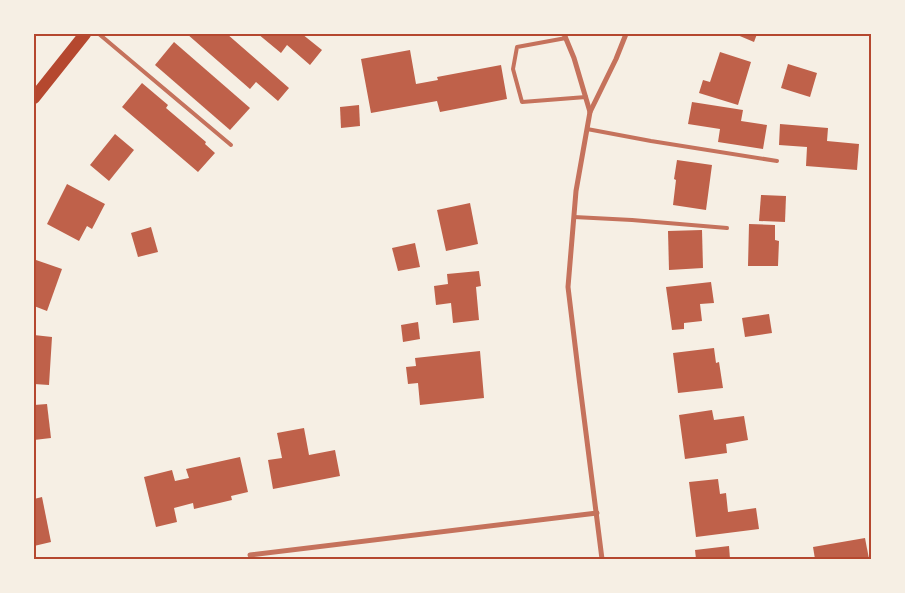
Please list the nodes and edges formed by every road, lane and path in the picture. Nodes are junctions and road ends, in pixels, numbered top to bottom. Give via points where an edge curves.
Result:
1 (85, 34) edge
2 (99, 34) edge
3 (626, 34) edge
4 (565, 36) edge
5 (586, 97) junction
6 (34, 98) edge
7 (590, 112) junction
8 (587, 128) junction
9 (231, 145) dead end
10 (777, 161) dead end
11 (574, 218) junction
12 (727, 228) dead end
13 (597, 513) junction
14 (250, 554) dead end
15 (602, 559) edge

1 - 6 main road
2 - 9 lane
3 - 7 street
4 - 5 street
4 - 5 lane via 517,47 513,69 522,102
5 - 7 street
7 - 8 street
8 - 10 lane
8 - 11 street
11 - 12 lane
11 - 13 street via 568,287
13 - 14 street
13 - 15 street

